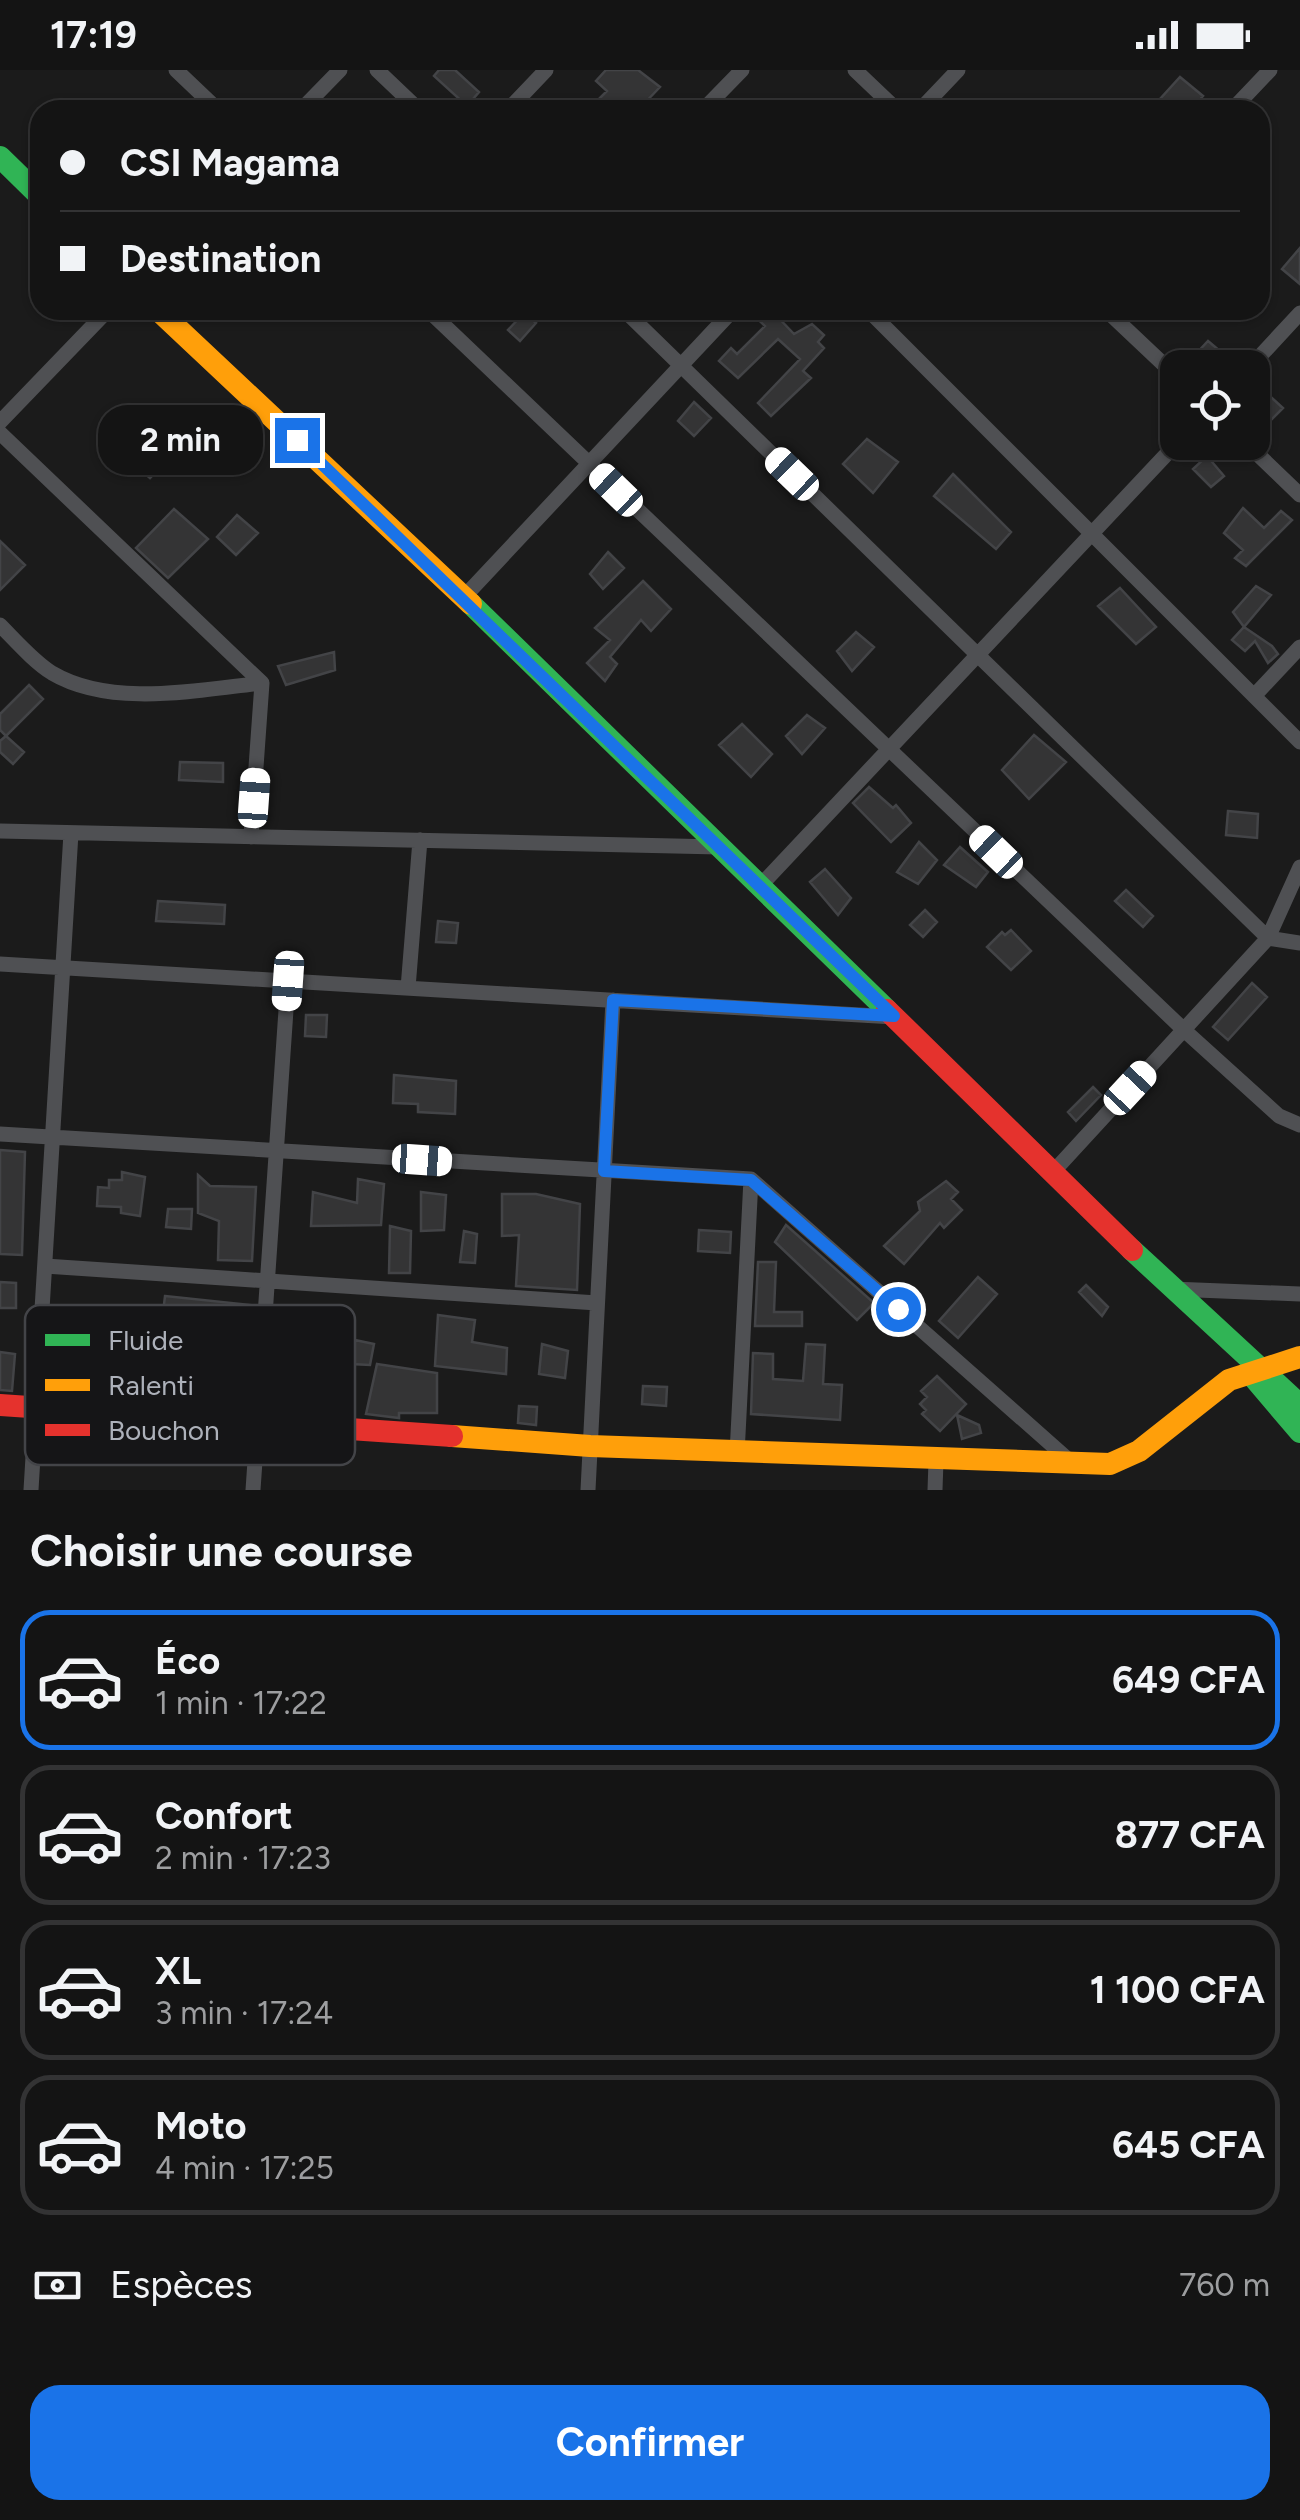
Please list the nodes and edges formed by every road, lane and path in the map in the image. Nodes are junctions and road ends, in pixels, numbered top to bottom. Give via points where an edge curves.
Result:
1 (176, 70) edge
2 (340, 70) edge
3 (378, 70) edge
4 (546, 70) edge
5 (742, 70) edge
6 (855, 70) edge
7 (958, 70) edge
8 (1270, 70) edge
9 (208, 100) edge
10 (311, 100) edge
11 (408, 100) edge
12 (518, 100) edge
13 (713, 100) edge
14 (886, 100) edge
15 (930, 100) edge
16 (1242, 100) edge
17 (3, 167) edge
18 (30, 188) edge
19 (1300, 313) edge
20 (98, 320) edge
21 (169, 320) edge
22 (438, 320) edge
23 (634, 320) edge
24 (724, 320) edge
25 (878, 320) edge
26 (1117, 320) edge
27 (1266, 350) edge
28 (1160, 361) edge
29 (681, 366) junction
30 (0, 422) edge
31 (0, 433) edge
32 (1161, 460) edge
33 (1266, 460) edge
34 (588, 464) junction
35 (1297, 486) edge
36 (1092, 534) junction
37 (464, 597) junction
38 (0, 625) edge
39 (1300, 648) edge
40 (978, 655) junction
41 (262, 683) junction
42 (1254, 696) junction
43 (1300, 742) edge
44 (888, 750) junction
45 (2, 830) edge
46 (70, 833) junction
47 (251, 837) junction
48 (420, 840) junction
49 (719, 847) junction
50 (1300, 866) edge
51 (760, 886) junction
52 (1268, 938) junction
53 (1300, 944) edge
54 (0, 964) edge
55 (62, 968) junction
56 (288, 981) junction
57 (408, 988) junction
58 (613, 1000) junction
59 (894, 1016) junction
60 (1184, 1030) junction
61 (1300, 1125) edge
62 (0, 1134) edge
63 (52, 1138) junction
64 (276, 1151) junction
65 (604, 1171) junction
66 (1054, 1171) junction
67 (751, 1180) junction
68 (45, 1266) junction
69 (266, 1280) junction
70 (1172, 1288) junction
71 (1300, 1294) edge
72 (598, 1303) junction
73 (43, 1305) edge
74 (264, 1305) edge
75 (1300, 1357) edge
76 (1256, 1370) junction
77 (0, 1405) edge
78 (1300, 1405) edge
79 (25, 1407) edge
80 (355, 1431) edge
81 (1300, 1432) edge
82 (590, 1446) junction
83 (737, 1454) junction
84 (936, 1461) junction
85 (1074, 1464) junction
86 (33, 1465) edge
87 (255, 1465) edge
88 (31, 1490) edge
89 (254, 1490) edge
90 (588, 1490) edge
91 (935, 1490) edge

1 - 9 street
2 - 10 street
3 - 11 street
4 - 12 street
5 - 13 street
6 - 14 street
7 - 15 street
8 - 16 street
17 - 18 main road
19 - 27 street
20 - 30 street
21 - 37 main road
22 - 34 street
23 - 29 street
24 - 29 street
25 - 36 street
26 - 28 street
29 - 34 street
29 - 40 street
31 - 41 street
32 - 36 street
33 - 35 street
34 - 37 street
34 - 44 street
36 - 40 street
36 - 42 street
37 - 49 main road
38 - 41 street via 48,671 72,683 158,693
39 - 42 street
40 - 44 street
40 - 52 street
41 - 47 street
42 - 43 street
44 - 51 street
44 - 60 street
45 - 46 street
46 - 47 street
46 - 55 street
47 - 48 street
48 - 49 street
48 - 57 street
49 - 51 main road
50 - 52 street
51 - 59 main road
52 - 53 street
52 - 60 street
54 - 55 street
55 - 56 street
55 - 63 street
56 - 57 street
56 - 64 street
57 - 58 street
58 - 59 street
58 - 65 street
59 - 66 main road
60 - 61 street via 1279,1116
60 - 66 street
62 - 63 street
63 - 64 street
63 - 68 street
64 - 65 street
64 - 69 street
65 - 67 street
65 - 72 street
66 - 70 main road
67 - 83 street
67 - 85 street
68 - 69 street
68 - 73 street
69 - 72 street
69 - 74 street
70 - 71 street
70 - 76 main road
72 - 82 street
75 - 76 main road
76 - 78 main road
76 - 81 main road
76 - 85 main road via 1224,1382 1132,1456
77 - 79 main road
80 - 82 main road
82 - 83 main road
82 - 90 street
83 - 84 main road
84 - 85 main road
84 - 91 street
86 - 88 street
87 - 89 street

